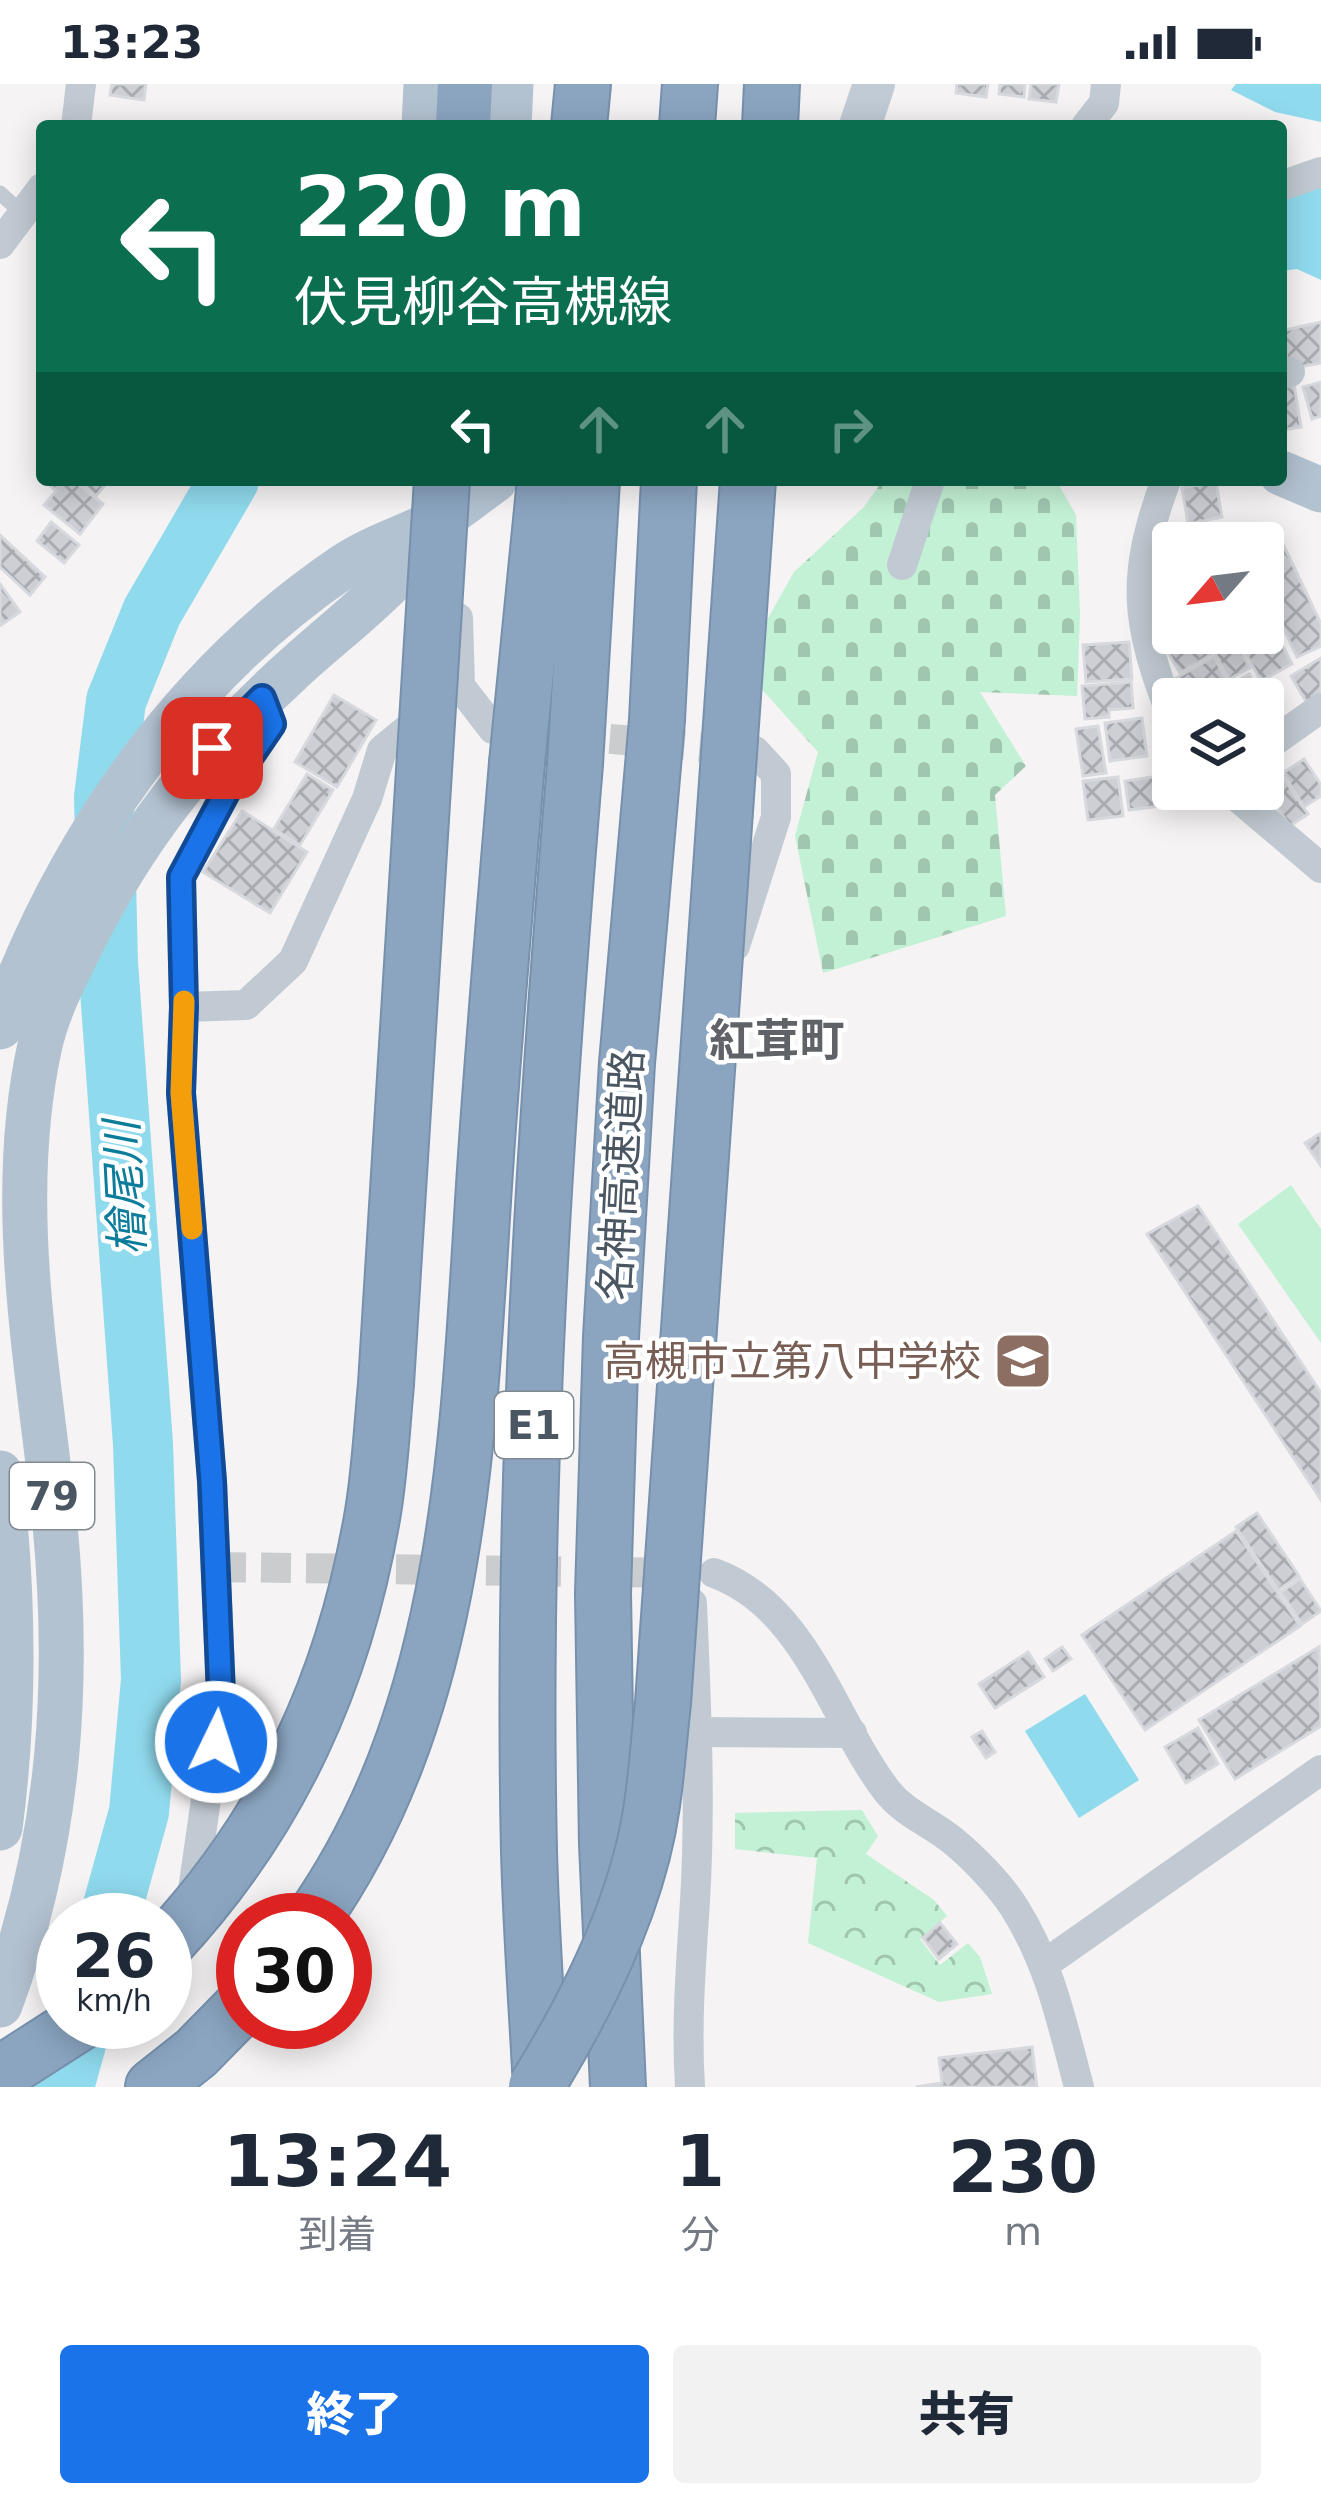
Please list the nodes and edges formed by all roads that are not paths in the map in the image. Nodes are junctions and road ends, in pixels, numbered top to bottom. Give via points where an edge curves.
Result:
1 (81, 84) edge
2 (426, 84) edge
3 (465, 84) edge
4 (512, 84) edge
5 (690, 84) edge
6 (772, 84) edge
7 (874, 84) edge
8 (1106, 84) edge
9 (77, 120) edge
10 (424, 120) edge
11 (463, 120) edge
12 (509, 120) edge
13 (688, 120) edge
14 (770, 120) edge
15 (862, 120) edge
16 (1091, 120) edge
17 (1321, 172) edge
18 (1287, 185) edge
19 (11, 203) edge
20 (0, 244) edge
21 (1287, 476) edge
22 (543, 486) edge
23 (592, 486) edge
24 (669, 486) edge
25 (748, 486) edge
26 (927, 486) edge
27 (1164, 486) edge
28 (441, 490) edge
29 (1321, 490) edge
30 (902, 565) dead end
31 (1157, 678) edge
32 (460, 686) junction
33 (262, 698) junction
34 (1321, 708) edge
35 (1284, 734) edge
36 (505, 746) junction
37 (755, 751) dead end
38 (1253, 810) edge
39 (1321, 868) edge
40 (184, 1007) junction
41 (14, 1033) edge
42 (0, 1473) edge
43 (714, 1574) tunnel mouth
44 (698, 1732) junction
45 (852, 1733) junction
46 (1321, 1770) edge
47 (0, 1828) edge
48 (49, 1893) edge
49 (328, 1893) edge
50 (192, 1898) edge
51 (192, 1912) edge
52 (36, 1955) edge
53 (1046, 1963) junction
54 (0, 2005) edge
55 (216, 2033) edge
56 (39, 2049) edge
57 (0, 2074) edge
58 (153, 2087) edge
59 (538, 2087) edge
60 (618, 2087) edge
61 (689, 2087) edge
62 (1079, 2087) edge

1 - 9 street
2 - 10 main road
3 - 11 highway
4 - 12 main road
5 - 13 highway
6 - 14 highway
7 - 15 main road
8 - 16 street
17 - 18 street
19 - 20 street
21 - 29 main road
22 - 36 highway, bridge
23 - 59 highway, 名神高速道路 / E1, bridge via 533,1437 529,1852
24 - 60 highway, 名神高速道路 / E1 via 611,1337 603,1593
25 - 59 highway, bridge via 652,1808 627,1903
26 - 30 street
27 - 31 street via 1138,578
28 - 32 street via 460,571
28 - 33 main road, 79 via 378,597
28 - 41 main road, 79 via 264,629 149,749 50,904
28 - 51 highway, bridge via 373,1511 353,1608 299,1753 246,1845
32 - 36 street
32 - 40 street via 382,750 292,961 246,1005
33 - 40 street via 272,724 181,877
33 - 41 main road, 79 via 212,748 123,863 61,985
34 - 35 street
36 - 49 highway via 459,1497 428,1671 401,1753
37 - 44 street via 776,774 776,817 737,934 712,1049 689,1330
38 - 39 street
40 - 50 street via 181,1093 221,1695
41 - 48 main road, 79 via 63,1653
42 - 47 main road, 79 via 14,1637
43 - 45 street via 743,1584 784,1626
44 - 45 street
44 - 61 street
45 - 53 street via 887,1791 952,1839 1011,1903
46 - 53 street
52 - 54 main road, 79
53 - 62 street
55 - 58 highway
56 - 57 highway

